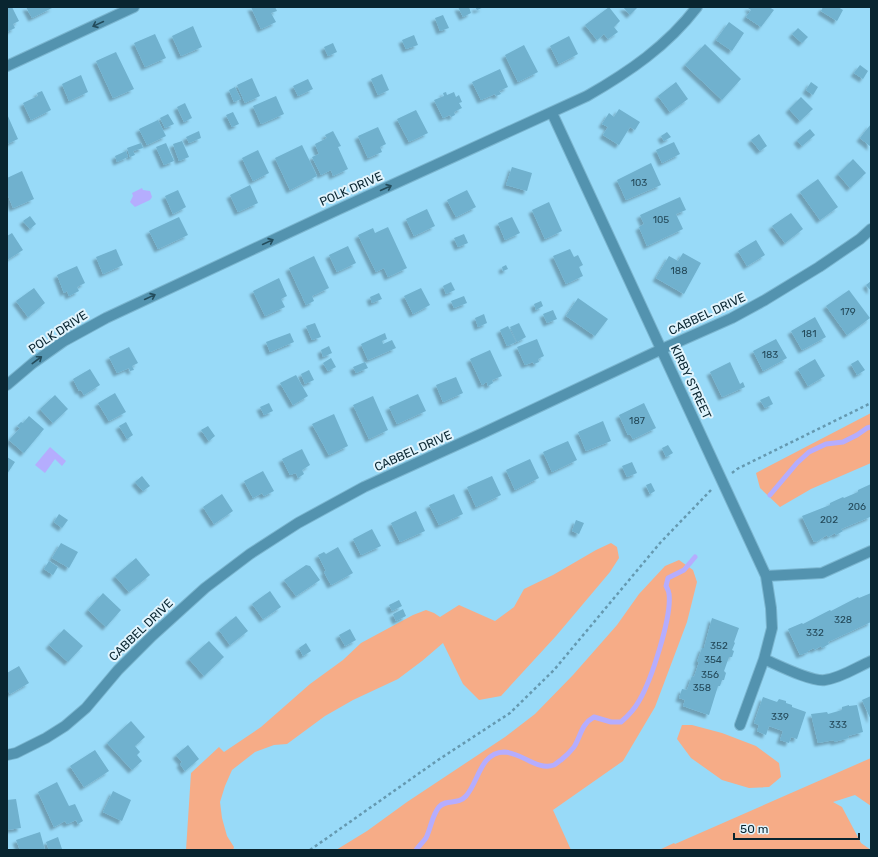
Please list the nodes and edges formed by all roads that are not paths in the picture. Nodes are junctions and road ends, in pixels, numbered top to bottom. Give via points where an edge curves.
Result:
1 (134, 7) edge
2 (697, 7) edge
3 (7, 66) edge
4 (552, 113) junction
5 (871, 229) edge
6 (662, 349) junction
7 (7, 385) edge
8 (871, 551) edge
9 (766, 576) junction
10 (764, 659) junction
11 (871, 661) edge
12 (740, 724) dead end
13 (7, 755) edge

1 -> 3 street
2 - 4 street, POLK DRIVE via 665,42 634,67 588,96
4 - 6 street, KIRBY STREET
7 -> 4 street, POLK DRIVE via 64,341 106,318
5 - 6 street, CABBEL DRIVE via 819,267 765,300 732,318
6 - 9 street, KIRBY STREET
6 - 13 street, CABBEL DRIVE via 364,487 298,523 250,554 205,588 152,636 118,670 86,708 65,726 46,738
8 - 9 street via 822,573
9 - 10 street, KIRBY STREET via 772,628
10 - 11 street via 815,680 837,676
10 - 12 street, KIRBY STREET

